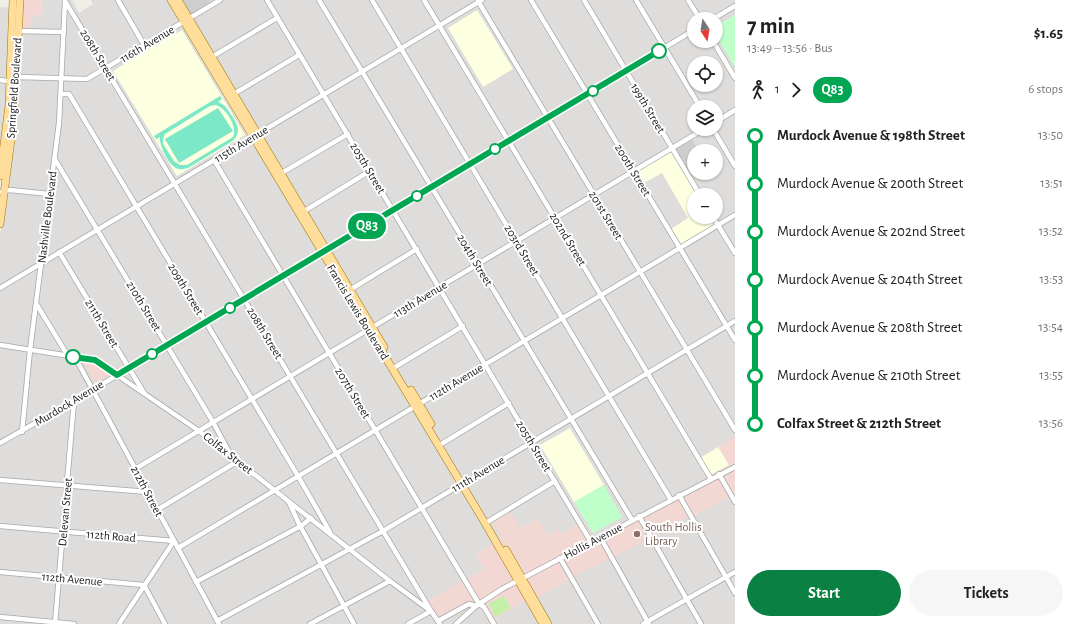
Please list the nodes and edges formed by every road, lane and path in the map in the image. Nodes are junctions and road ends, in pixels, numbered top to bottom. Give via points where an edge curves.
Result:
1 (13, 0) edge
2 (20, 0) edge
3 (118, 0) edge
4 (171, 0) edge
5 (178, 0) edge
6 (220, 0) edge
7 (267, 0) edge
8 (319, 0) edge
9 (372, 0) edge
10 (424, 0) edge
11 (531, 0) edge
12 (584, 0) edge
13 (636, 0) edge
14 (688, 0) edge
15 (65, 1) joint
16 (480, 1) edge
17 (735, 6) edge
18 (696, 12) edge
19 (723, 13) edge
20 (277, 18) junction
21 (186, 20) junction
22 (440, 25) junction
23 (18, 31) junction
24 (64, 32) junction
25 (687, 34) edge
26 (144, 45) junction
27 (401, 48) junction
28 (664, 48) junction
29 (717, 48) edge
30 (299, 55) junction
31 (209, 58) junction
32 (106, 68) junction
33 (626, 71) junction
34 (362, 72) junction
35 (62, 78) junction
36 (735, 78) edge
37 (13, 79) junction
38 (0, 80) edge
39 (61, 94) junction
40 (588, 94) junction
41 (232, 95) junction
42 (324, 95) junction
43 (696, 100) edge
44 (735, 110) edge
45 (548, 118) junction
46 (723, 118) edge
47 (348, 134) junction
48 (256, 135) junction
49 (692, 136) edge
50 (717, 136) edge
51 (509, 141) junction
52 (672, 148) junction
53 (54, 158) junction
54 (214, 160) junction
55 (470, 164) junction
56 (735, 166) edge
57 (370, 171) junction
58 (634, 171) junction
59 (279, 175) junction
60 (0, 176) edge
61 (175, 183) junction
62 (432, 187) junction
63 (696, 188) edge
64 (2, 191) edge
65 (50, 194) junction
66 (594, 195) junction
67 (137, 206) junction
68 (393, 210) junction
69 (301, 213) junction
70 (735, 215) edge
71 (555, 218) junction
72 (0, 224) edge
73 (718, 225) junction
74 (98, 229) junction
75 (516, 241) junction
76 (680, 248) junction
77 (417, 250) junction
78 (325, 251) junction
79 (59, 252) junction
80 (735, 253) edge
81 (41, 264) junction
82 (478, 264) junction
83 (640, 272) junction
84 (283, 276) junction
85 (439, 287) junction
86 (0, 288) edge
87 (348, 291) junction
88 (601, 295) junction
89 (244, 299) junction
90 (37, 305) junction
91 (562, 318) junction
92 (735, 321) edge
93 (206, 322) junction
94 (463, 326) junction
95 (726, 326) junction
96 (371, 329) junction
97 (735, 340) edge
98 (524, 341) junction
99 (0, 344) edge
100 (167, 345) junction
101 (687, 349) junction
102 (30, 350) junction
103 (329, 353) junction
104 (68, 356) junction
105 (75, 357) junction
106 (486, 364) junction
107 (128, 368) junction
108 (394, 368) junction
109 (648, 373) junction
110 (117, 375) junction
111 (291, 376) junction
112 (93, 390) junction
113 (145, 394) junction
114 (609, 396) junction
115 (252, 399) junction
116 (74, 401) junction
117 (509, 403) junction
118 (417, 405) junction
119 (571, 419) junction
120 (213, 422) junction
121 (200, 430) junction
122 (375, 430) junction
123 (735, 430) edge
124 (22, 432) junction
125 (532, 442) junction
126 (0, 444) edge
127 (440, 444) junction
128 (337, 453) junction
129 (231, 456) junction
130 (238, 461) junction
131 (735, 467) edge
132 (135, 469) junction
133 (719, 474) junction
134 (298, 476) junction
135 (711, 479) junction
136 (0, 480) edge
137 (555, 481) junction
138 (463, 483) junction
139 (67, 486) junction
140 (275, 490) junction
141 (148, 492) junction
142 (679, 495) junction
143 (288, 500) junction
144 (671, 500) junction
145 (735, 502) edge
146 (422, 508) junction
147 (157, 510) junction
148 (639, 516) junction
149 (311, 518) junction
150 (632, 520) junction
151 (489, 521) junction
152 (0, 526) edge
153 (301, 526) junction
154 (383, 531) junction
155 (63, 532) junction
156 (330, 532) junction
157 (598, 538) junction
158 (174, 541) junction
159 (591, 542) junction
160 (178, 548) junction
161 (351, 550) junction
162 (560, 558) junction
163 (322, 564) junction
164 (0, 572) edge
165 (735, 572) edge
166 (59, 577) junction
167 (726, 577) junction
168 (520, 579) junction
169 (390, 581) junction
170 (196, 582) junction
171 (144, 585) junction
172 (735, 593) edge
173 (687, 599) junction
174 (478, 605) junction
175 (344, 606) junction
176 (431, 612) junction
177 (0, 617) edge
178 (218, 622) edge
179 (439, 622) edge
180 (55, 623) edge
181 (647, 623) edge
182 (74, 624) edge
183 (119, 624) edge
184 (165, 624) edge
185 (310, 624) edge
186 (354, 624) edge
187 (408, 624) edge
188 (456, 624) edge
189 (494, 624) edge
190 (543, 624) edge
191 (548, 624) edge
192 (598, 624) edge
193 (701, 624) edge

1 - 37 main road, Springfield Boulevard
2 - 23 main road, Springfield Boulevard
3 - 26 street
4 - 21 main road, Francis Lewis Boulevard
5 - 21 main road, Francis Lewis Boulevard
6 - 21 street, 116th Avenue
7 - 20 street, 205th Street
8 - 34 street, 204th Street
9 - 27 street, 203rd Street
10 - 22 street, 202nd Street
11 - 40 street, 200th Street
12 - 33 street, 199th Street
13 - 28 street
14 - 18 street
15 - 24 street, Nashville Boulevard
15 - 32 street, 208th Street
16 - 22 street, 115th Avenue
16 - 45 street, 201st Street
17 - 19 street
20 - 30 street, 205th Street
20 - 31 street
21 - 26 street, 116th Avenue
21 - 31 main road, Francis Lewis Boulevard
22 - 27 street, 115th Avenue
22 - 51 street, 202nd Street
23 - 24 street
23 - 37 main road, Springfield Boulevard
24 - 35 street, Nashville Boulevard
25 - 28 street, Murdock Avenue
26 - 32 street, 116th Avenue
27 - 34 street, 115th Avenue
27 - 55 street, 203rd Street
28 - 33 street, Murdock Avenue
28 - 43 street
29 - 36 street
30 - 41 street
30 - 42 street, 205th Street
31 - 41 main road, Francis Lewis Boulevard
32 - 35 street, 116th Avenue via 87,79
32 - 61 street, 208th Street
33 - 40 street, Murdock Avenue
33 - 52 street, 199th Street
34 - 42 street, 115th Avenue
34 - 62 street, 204th Street
35 - 37 street, 116th Avenue
35 - 39 street, Nashville Boulevard
37 - 38 street, 116th Avenue
37 - 60 main road, Springfield Boulevard
37 - 64 main road, Springfield Boulevard via 14,117
39 - 53 street, Nashville Boulevard
39 - 67 street, 209th Street via 69,94
40 - 45 street, Murdock Avenue
40 - 58 street, 200th Street
41 - 48 main road, Francis Lewis Boulevard
42 - 47 street, 205th Street
42 - 48 street, 115th Avenue
44 - 46 street
45 - 51 street, Murdock Avenue
45 - 66 street, 201st Street
47 - 57 street, 205th Street
47 - 59 street
48 - 54 street, 115th Avenue
48 - 59 main road, Francis Lewis Boulevard
49 - 52 street, 113th Avenue
50 - 56 street
51 - 55 street, Murdock Avenue
51 - 71 street, 202nd Street
52 - 58 street, 113th Avenue
52 - 63 street, 199th Street
53 - 65 street, Nashville Boulevard
53 - 74 street, 210th Street
54 - 61 street, 115th Avenue
54 - 84 street, 207th Street
55 - 62 street, Murdock Avenue
55 - 75 street, 203rd Street
57 - 68 street, 205th Street
57 - 69 street
58 - 66 street, 113th Avenue
58 - 76 street, 200th Street
59 - 69 main road, Francis Lewis Boulevard
61 - 67 street, 115th Avenue
61 - 89 street, 208th Street
62 - 68 street, Murdock Avenue
62 - 82 street, 204th Street
64 - 65 street
64 - 72 main road, Springfield Boulevard
65 - 81 street, Nashville Boulevard
66 - 71 street, 113th Avenue
66 - 83 street, 201st Street
67 - 74 street, 115th Avenue
67 - 93 street, 209th Street
68 - 77 street, 205th Street
68 - 78 street, Murdock Avenue
69 - 78 main road, Francis Lewis Boulevard
70 - 73 street, 112th Avenue
71 - 75 street, 113th Avenue
71 - 88 street, 202nd Street
73 - 76 street, 112th Avenue
73 - 80 street
74 - 79 street, 115th Avenue
74 - 100 street, 210th Street
75 - 82 street, 113th Avenue
75 - 91 street, 203rd Street
76 - 83 street, 112th Avenue
76 - 95 street, 200th Street
77 - 85 street, 205th Street
77 - 87 street
78 - 84 street, Murdock Avenue
78 - 87 main road, Francis Lewis Boulevard
79 - 81 street, 115th Avenue
79 - 107 street, 211th Street
81 - 86 street, 115th Avenue
81 - 90 street, Nashville Boulevard
82 - 85 street, 113th Avenue
82 - 98 street, 204th Street
83 - 88 street, 112th Avenue
83 - 101 street, 201st Street
84 - 89 street, Murdock Avenue
84 - 103 street, 207th Street
85 - 94 street, 205th Street
85 - 96 street, 113th Avenue
87 - 96 main road, Francis Lewis Boulevard
88 - 91 street, 112th Avenue
88 - 109 street, 202nd Street
89 - 93 street, Murdock Avenue
89 - 111 street, 208th Street
90 - 102 street, Nashville Boulevard
90 - 104 street
91 - 98 street, 112th Avenue
91 - 114 street, 203rd Street
92 - 95 street, 111th Avenue
93 - 100 street, Murdock Avenue
93 - 115 street, 209th Street
94 - 106 street, 205th Street
94 - 108 street
95 - 97 street, 200th Street
95 - 101 street, 111th Avenue
96 - 103 street, 113th Avenue
96 - 108 main road, Francis Lewis Boulevard
98 - 106 street, 112th Avenue
98 - 119 street, 204th Street
99 - 102 street, Colfax Street
100 - 107 street, Murdock Avenue
100 - 120 street, 210th Street
101 - 109 street, 111th Avenue
101 - 123 street, 201st Street
102 - 104 street, Colfax Street
102 - 124 street, Nashville Boulevard
103 - 111 street, 113th Avenue
103 - 122 street, 207th Street
104 - 105 street, Colfax Street
105 - 110 street, Colfax Street via 95,360
105 - 112 street, 212th Street
106 - 117 street, 205th Street
106 - 118 street, 112th Avenue
107 - 110 street, Murdock Avenue
107 - 113 street, 211th Street
108 - 118 main road, Francis Lewis Boulevard
109 - 114 street, 111th Avenue
109 - 135 street, 202nd Street
110 - 112 street, Murdock Avenue
110 - 113 street, Colfax Street
111 - 115 street, 113th Avenue
111 - 128 street, 208th Street
112 - 116 street, Murdock Avenue
112 - 132 street, 212th Street
113 - 121 street, Colfax Street
114 - 119 street, 111th Avenue
114 - 144 street, 203rd Street
115 - 120 street, 113th Avenue
115 - 134 street, 209th Street
116 - 124 street, Murdock Avenue
116 - 139 street, Delevan Street
117 - 125 street, 205th Street
117 - 127 street
118 - 122 street, 112th Avenue
118 - 127 main road, Francis Lewis Boulevard
119 - 125 street, 111th Avenue
119 - 150 street, 204th Street
120 - 121 street, 113th Avenue
120 - 129 street, 210th Street
121 - 129 street, Colfax Street
121 - 132 street, 113th Avenue
122 - 128 street, 112th Avenue
122 - 146 street, 207th Street
124 - 126 street, Murdock Avenue
125 - 137 street, 205th Street
125 - 138 street, 111th Avenue
127 - 138 main road, Francis Lewis Boulevard
128 - 134 street, 112th Avenue
128 - 154 street, 208th Street
129 - 130 street, Colfax Street
130 - 140 street, Colfax Street
130 - 147 street
131 - 133 street, Hollis Avenue
132 - 141 street, 212th Street
133 - 135 street, Hollis Avenue
133 - 145 street
134 - 140 street, 112th Avenue
134 - 156 street, 209th Street
135 - 142 street, Hollis Avenue
136 - 139 street
137 - 151 street
137 - 159 street, 205th Street
138 - 146 street, 111th Avenue
138 - 151 main road, Francis Lewis Boulevard
138 - 168 main road, Francis Lewis Boulevard
139 - 141 street
139 - 155 street, Delevan Street
140 - 143 street, Colfax Street
140 - 160 street, 112th Avenue
141 - 147 street, 212th Street
142 - 144 street, Hollis Avenue
142 - 167 street
143 - 149 street, Colfax Street
143 - 153 street
144 - 148 street, Hollis Avenue
146 - 154 street, 111th Avenue
146 - 174 street, 207th Street
147 - 158 street, 212th Street
148 - 150 street, Hollis Avenue
148 - 173 street
149 - 153 street
149 - 156 street, Colfax Street
150 - 157 street, Hollis Avenue
151 - 168 main road, Francis Lewis Boulevard
152 - 155 street, 112th Road
153 - 163 street
153 - 170 street
154 - 161 street, 111th Avenue
154 - 176 street, 208th Street
155 - 158 street, 112th Road
155 - 166 street, Delevan Street
156 - 161 street, Colfax Street
157 - 159 street, Hollis Avenue
157 - 181 street via 603,542
158 - 160 street, 212th Street
158 - 171 street
159 - 162 street, Hollis Avenue
160 - 170 street, 212th Street
161 - 163 street, 111th Avenue
161 - 169 street, Colfax Street
162 - 168 street, Hollis Avenue
162 - 192 street
163 - 175 street
163 - 178 street, 111th Avenue
164 - 166 street, 112th Avenue
165 - 167 street
166 - 171 street, 112th Avenue
166 - 180 street, Delevan Street
167 - 172 street
167 - 173 street
168 - 174 street, Hollis Avenue
168 - 190 main road, Francis Lewis Boulevard
168 - 191 main road, Francis Lewis Boulevard
169 - 175 street
169 - 176 street, Colfax Street
170 - 178 street, 212th Street
171 - 183 street
171 - 184 street
173 - 181 street
173 - 193 street
174 - 179 street via 469,604
174 - 188 street, Hollis Avenue
174 - 189 street, 207th Street via 484,607
175 - 185 street
175 - 186 street
176 - 179 street, 208th Street
176 - 187 street
177 - 180 street
180 - 182 street

